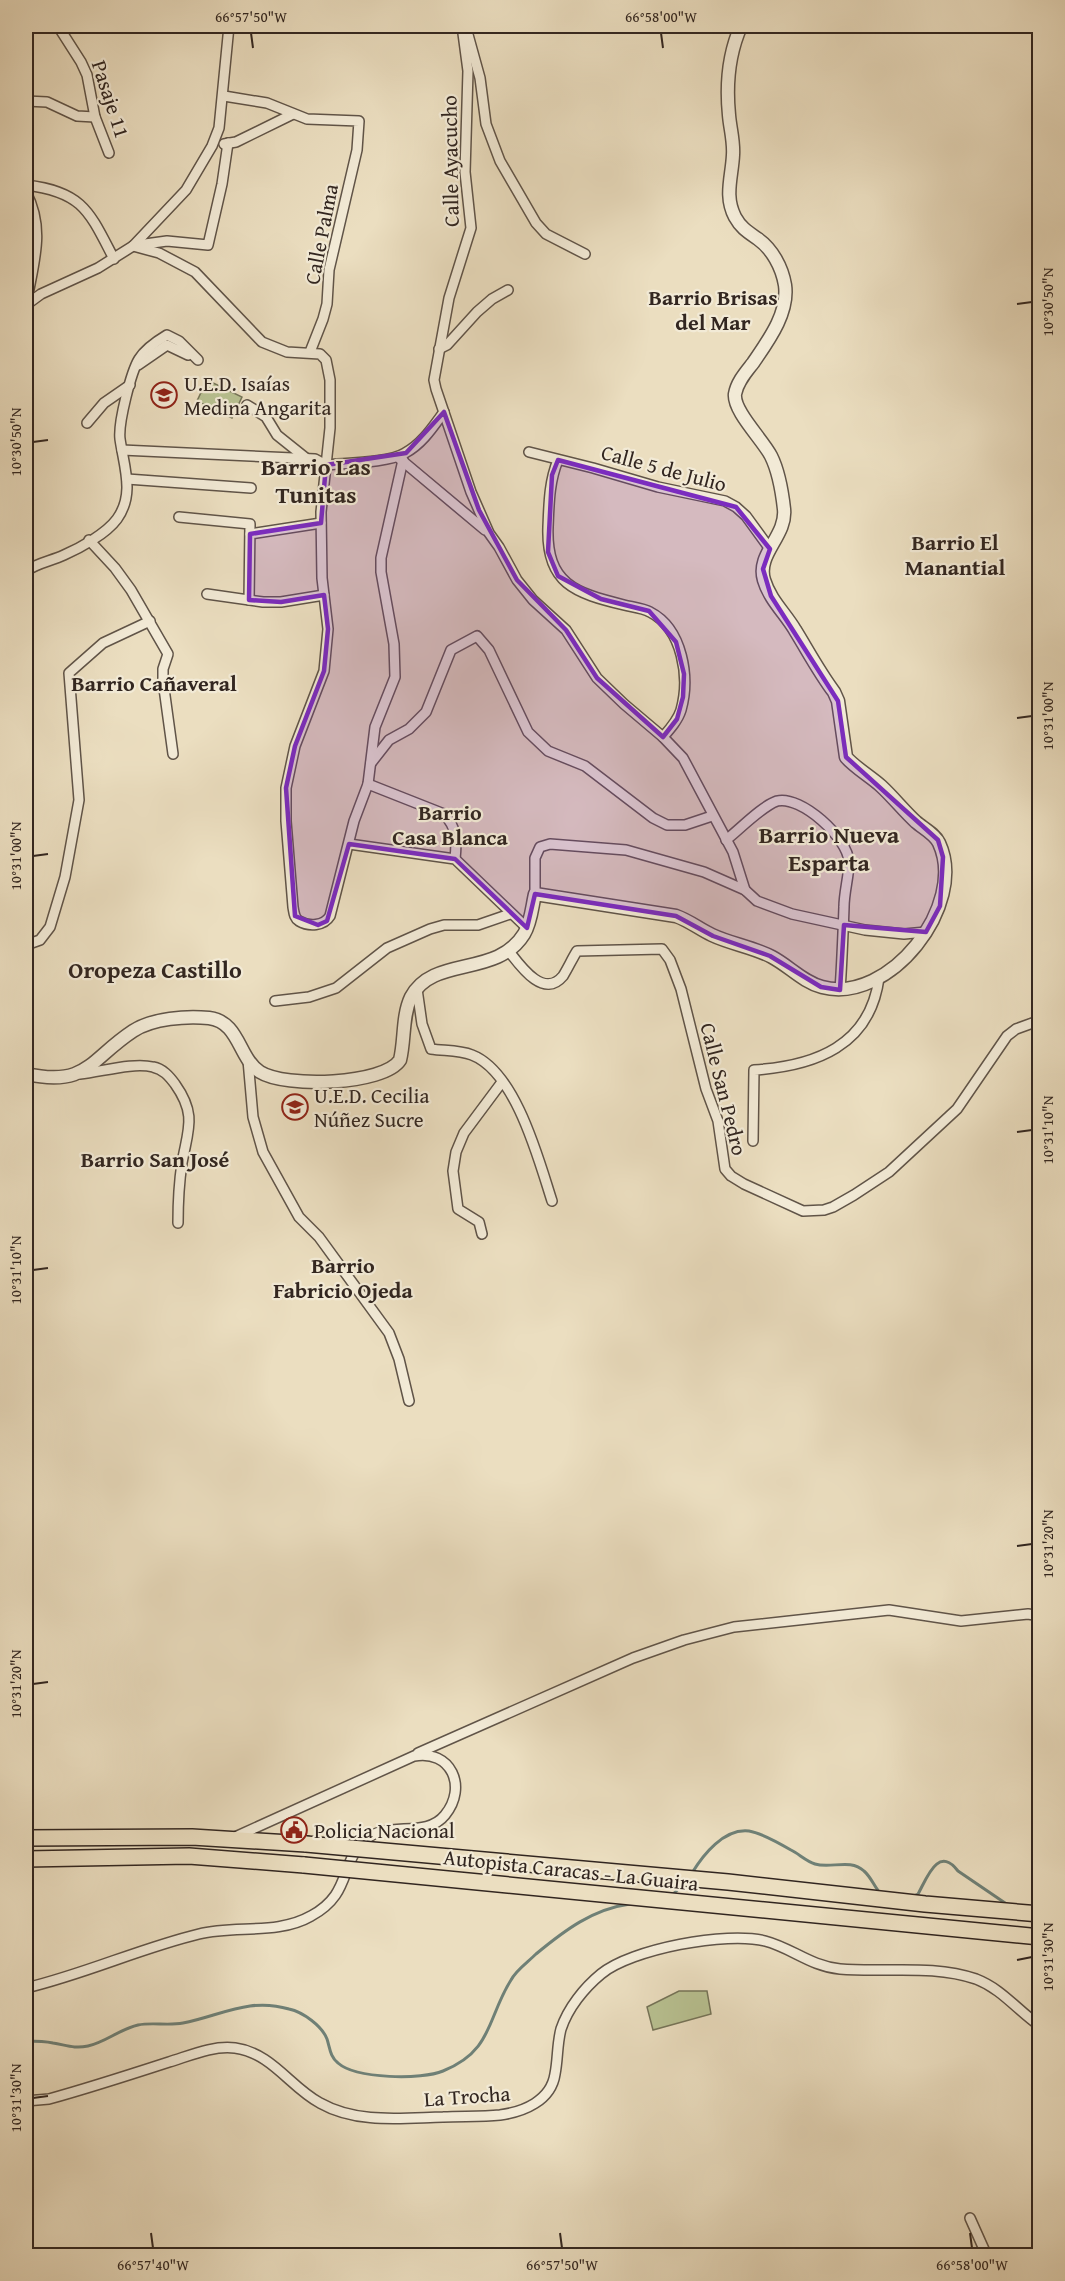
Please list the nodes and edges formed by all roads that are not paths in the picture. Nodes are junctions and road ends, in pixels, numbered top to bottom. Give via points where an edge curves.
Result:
1 (58, 26) edge
2 (229, 26) edge
3 (464, 26) edge
4 (741, 26) edge
5 (224, 96) junction
6 (26, 101) edge
7 (293, 114) junction
8 (95, 117) junction
9 (228, 143) junction
10 (212, 146) junction
11 (109, 153) dead end
12 (26, 185) edge
13 (26, 192) edge
14 (133, 246) junction
15 (585, 254) dead end
16 (114, 258) junction
17 (508, 290) dead end
18 (26, 305) edge
19 (439, 349) junction
20 (310, 352) junction
21 (132, 376) junction
22 (248, 405) dead end
23 (444, 412) junction
24 (87, 423) dead end
25 (122, 450) junction
26 (529, 452) dead end
27 (400, 458) junction
28 (308, 459) junction
29 (558, 460) junction
30 (326, 465) junction
31 (127, 479) junction
32 (251, 488) dead end
33 (179, 517) dead end
34 (321, 523) junction
35 (489, 533) junction
36 (250, 534) junction
37 (89, 540) junction
38 (770, 549) junction
39 (26, 571) edge
40 (207, 594) dead end
41 (324, 595) junction
42 (249, 600) junction
43 (150, 621) junction
44 (663, 737) junction
45 (173, 754) dead end
46 (371, 763) junction
47 (368, 784) junction
48 (712, 816) junction
49 (726, 840) junction
50 (349, 844) junction
51 (455, 859) junction
52 (745, 890) junction
53 (535, 894) junction
54 (510, 914) junction
55 (844, 925) junction
56 (527, 928) junction
57 (926, 932) junction
58 (26, 945) edge
59 (508, 950) junction
60 (879, 978) junction
61 (417, 989) junction
62 (840, 990) junction
63 (275, 1001) dead end
64 (1038, 1021) edge
65 (248, 1057) junction
66 (26, 1074) edge
67 (74, 1075) junction
68 (502, 1082) junction
69 (753, 1141) dead end
70 (552, 1201) dead end
71 (178, 1223) dead end
72 (482, 1234) dead end
73 (409, 1401) dead end
74 (1040, 1616) edge
75 (405, 1759) junction
76 (26, 1838) edge
77 (233, 1838) junction
78 (26, 1859) edge
79 (1040, 1914) edge
80 (1040, 1936) edge
81 (26, 1988) edge
82 (1040, 2026) edge
83 (26, 2101) edge
84 (970, 2218) dead end
85 (987, 2256) edge

1 - 8 street, Pasaje 11 via 87,75
2 - 5 street
3 - 15 street via 480,78 486,124 500,161 546,234
3 - 19 street, Calle Ayacucho via 468,71 465,172 471,228 449,298
4 - 38 street via 728,81 734,154 728,199 741,227 774,257 786,293 769,339 735,395 738,407 771,456 779,478 784,518
5 - 7 street via 267,103
5 - 10 street
6 - 8 street via 47,102 77,116
7 - 9 street
7 - 20 street, Calle Palma via 307,119 359,121 357,150 329,270 327,304
8 - 11 street, Pasaje 11
9 - 10 street
9 - 14 street via 208,246 167,241
10 - 14 street via 186,190
12 - 16 street via 45,186 79,203
13 - 18 street via 37,230
14 - 16 street
14 - 20 street via 159,253 195,272 262,342 287,352
16 - 18 street
17 - 19 street via 492,299
19 - 23 street, Calle Ayacucho via 434,380
20 - 30 street via 326,360 330,380
21 - 21 street via 140,358 167,335 198,360 167,345
21 - 24 street
21 - 25 street via 119,436
22 - 28 street via 267,417 277,435
23 - 27 street
23 - 35 street, Calle Ayacucho
25 - 28 street
25 - 31 street
26 - 29 street, Calle 5 de Julio
27 - 30 street
27 - 35 street
27 - 46 street via 381,558 395,677 375,727
28 - 30 street
29 - 38 street, Calle 5 de Julio via 725,501 746,516
29 - 44 street via 552,475 548,528 548,552 554,569 575,588 649,611 669,629 681,654 685,684 682,705
30 - 34 street
31 - 32 street
31 - 37 street via 127,494 116,519
33 - 36 street via 250,524
34 - 36 street
34 - 41 street
35 - 44 street via 521,586 566,630 597,678
36 - 42 street
37 - 39 street
37 - 43 street via 115,568
38 - 57 street via 762,568 765,583 834,692 846,757 940,845 943,888 936,916
40 - 42 street
41 - 42 street via 281,602
41 - 50 street via 328,629 324,671 291,760 286,803 295,916 299,921 320,925 327,921
43 - 45 street via 168,654 163,681
43 - 58 street via 104,643 69,673 79,800 65,877 50,927 40,940
44 - 48 street via 683,758
46 - 47 street
46 - 48 street via 389,740 409,729 426,712 451,650 477,636 489,650 528,732 548,752 585,766 666,825 685,825
47 - 50 street
47 - 51 street via 444,814 456,831
48 - 49 street
49 - 52 street
49 - 55 street via 776,802 784,800 808,809 841,842 848,857
50 - 51 street
51 - 54 street
52 - 53 street via 704,872 626,850 550,844 540,846 535,858
52 - 55 street via 757,900 792,914
53 - 56 street
53 - 62 street via 676,916 713,936 770,956 805,980
54 - 56 street
54 - 63 street via 478,925 430,929 387,948 336,988 309,997
55 - 57 street via 889,933
55 - 62 street
56 - 59 street
57 - 60 street
59 - 61 street via 492,961 437,974
59 - 64 street, Calle San Pedro via 532,977 547,984 562,977 577,951 662,950 681,989 718,1121 728,1173 803,1211 833,1207 889,1172 963,1103 1007,1036
60 - 62 street
60 - 69 street via 872,1007 836,1050 792,1065 754,1070
61 - 65 street via 408,1006 400,1060 387,1071 345,1080 292,1082 259,1072
61 - 68 street via 422,1024 431,1048 473,1055
65 - 67 street via 227,1025 210,1018 183,1018 144,1025 99,1061
65 - 73 street via 253,1117 263,1152 299,1217 319,1237 389,1333
66 - 67 street via 53,1078
67 - 71 street via 156,1067 179,1089 189,1112 189,1125
68 - 70 street via 526,1122
68 - 72 street via 464,1133 454,1159 458,1209 479,1222
74 - 75 street via 961,1621 889,1610 734,1628 633,1658
75 - 77 street
75 - 81 street via 422,1754 446,1764 455,1781 448,1812 434,1824 370,1836 353,1858 338,1893 313,1916 282,1925 197,1934
76 - 77 highway, Autopista Caracas - La Guaira
77 - 79 highway, Autopista Caracas - La Guaira, bridge
78 - 80 highway, Autopista Caracas - La Guaira, bridge via 189,1856
82 - 83 street, La Trocha via 1000,1992 964,1976 936,1971 834,1968 761,1940 705,1940 623,1961 600,1974 566,2018 553,2084 540,2100 519,2111 403,2118 349,2115 318,2103 268,2061 234,2047 203,2051 49,2099
84 - 85 street

